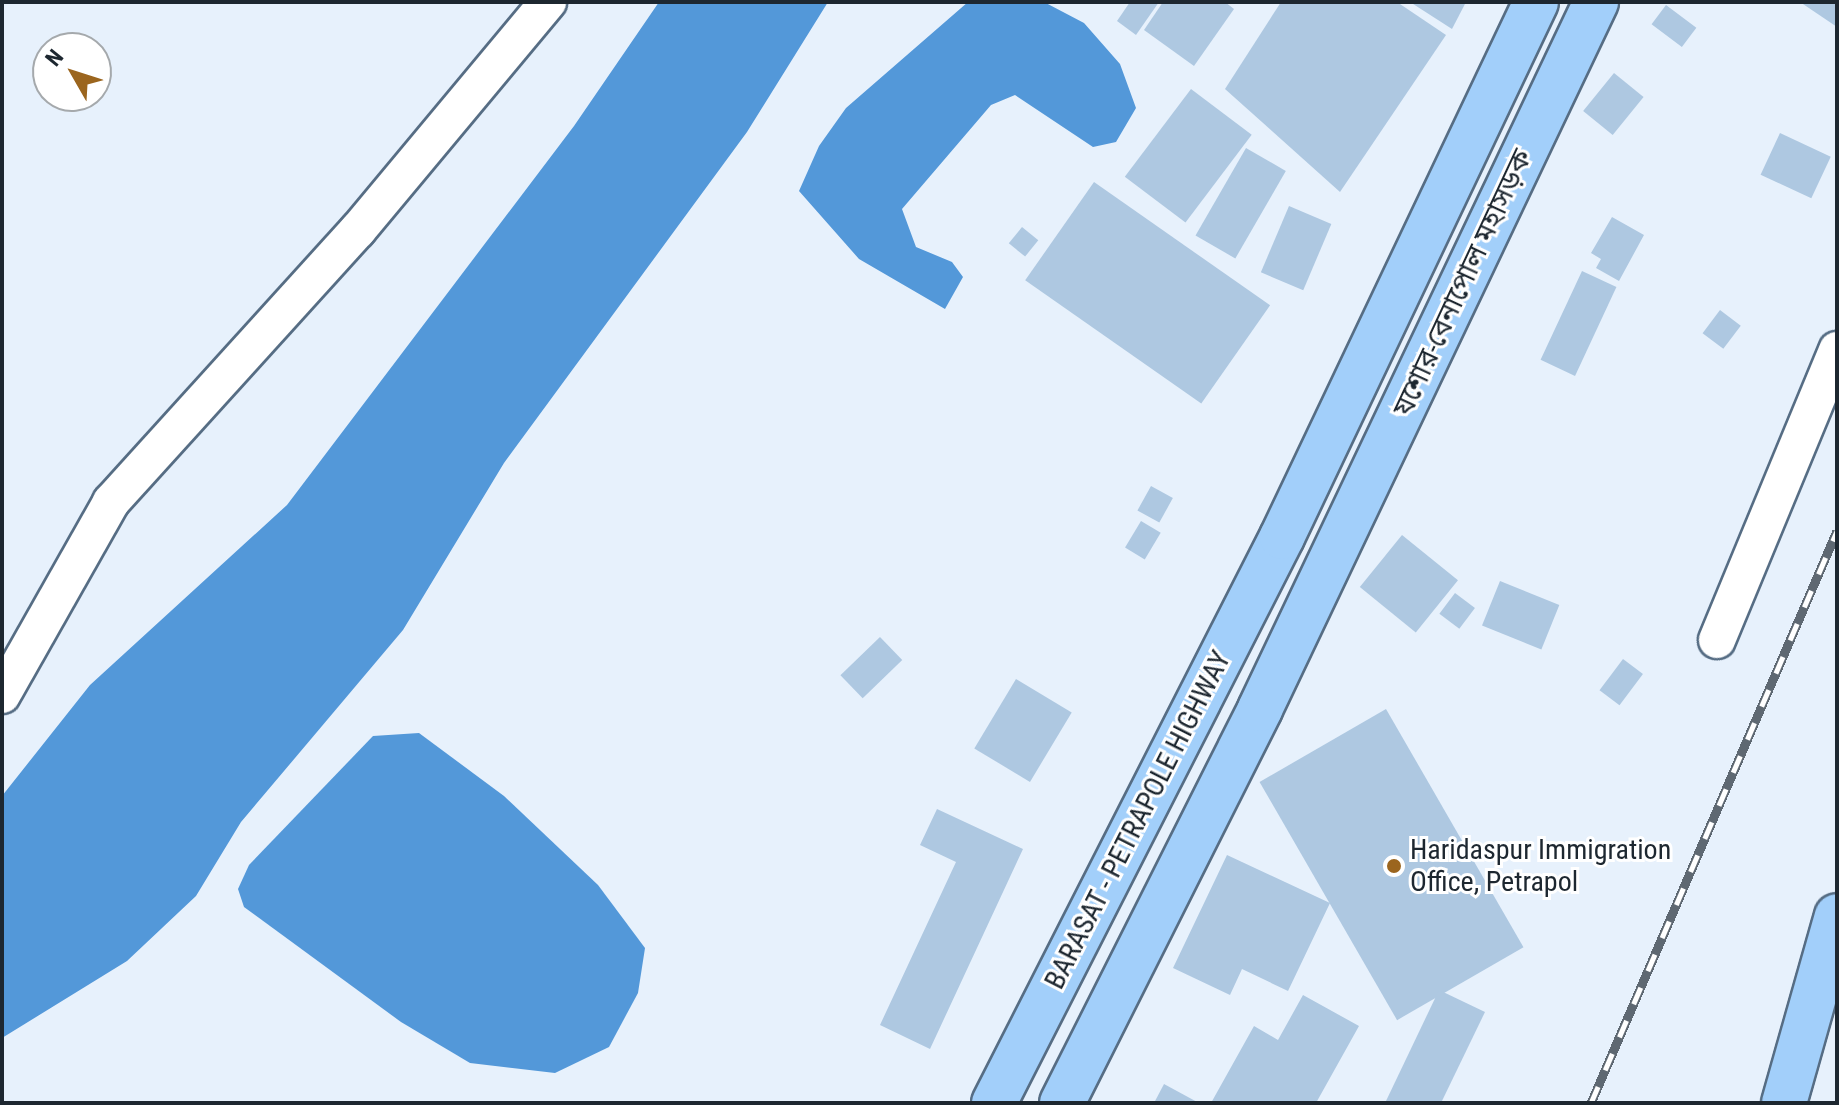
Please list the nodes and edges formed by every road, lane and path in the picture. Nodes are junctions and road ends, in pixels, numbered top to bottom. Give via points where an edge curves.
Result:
1 (548, 2) edge
2 (1536, 2) edge
3 (1596, 2) edge
4 (1837, 350) edge
5 (1282, 537) joint
6 (1331, 563) joint
7 (1717, 640) dead end
8 (2, 695) edge
9 (1837, 916) edge
10 (994, 1103) edge
11 (1062, 1103) edge
12 (1784, 1103) edge

1 - 8 street via 358,230 111,502
2 - 5 highway, যশোর-বেনাপোল মহাসড়ক
3 - 6 highway, যশোর-বেনাপোল মহাসড়ক
4 - 7 street
5 - 10 highway, BARASAT - PETRAPOLE HIGHWAY
6 - 11 highway, BARASAT - PETRAPOLE HIGHWAY
9 - 12 highway

